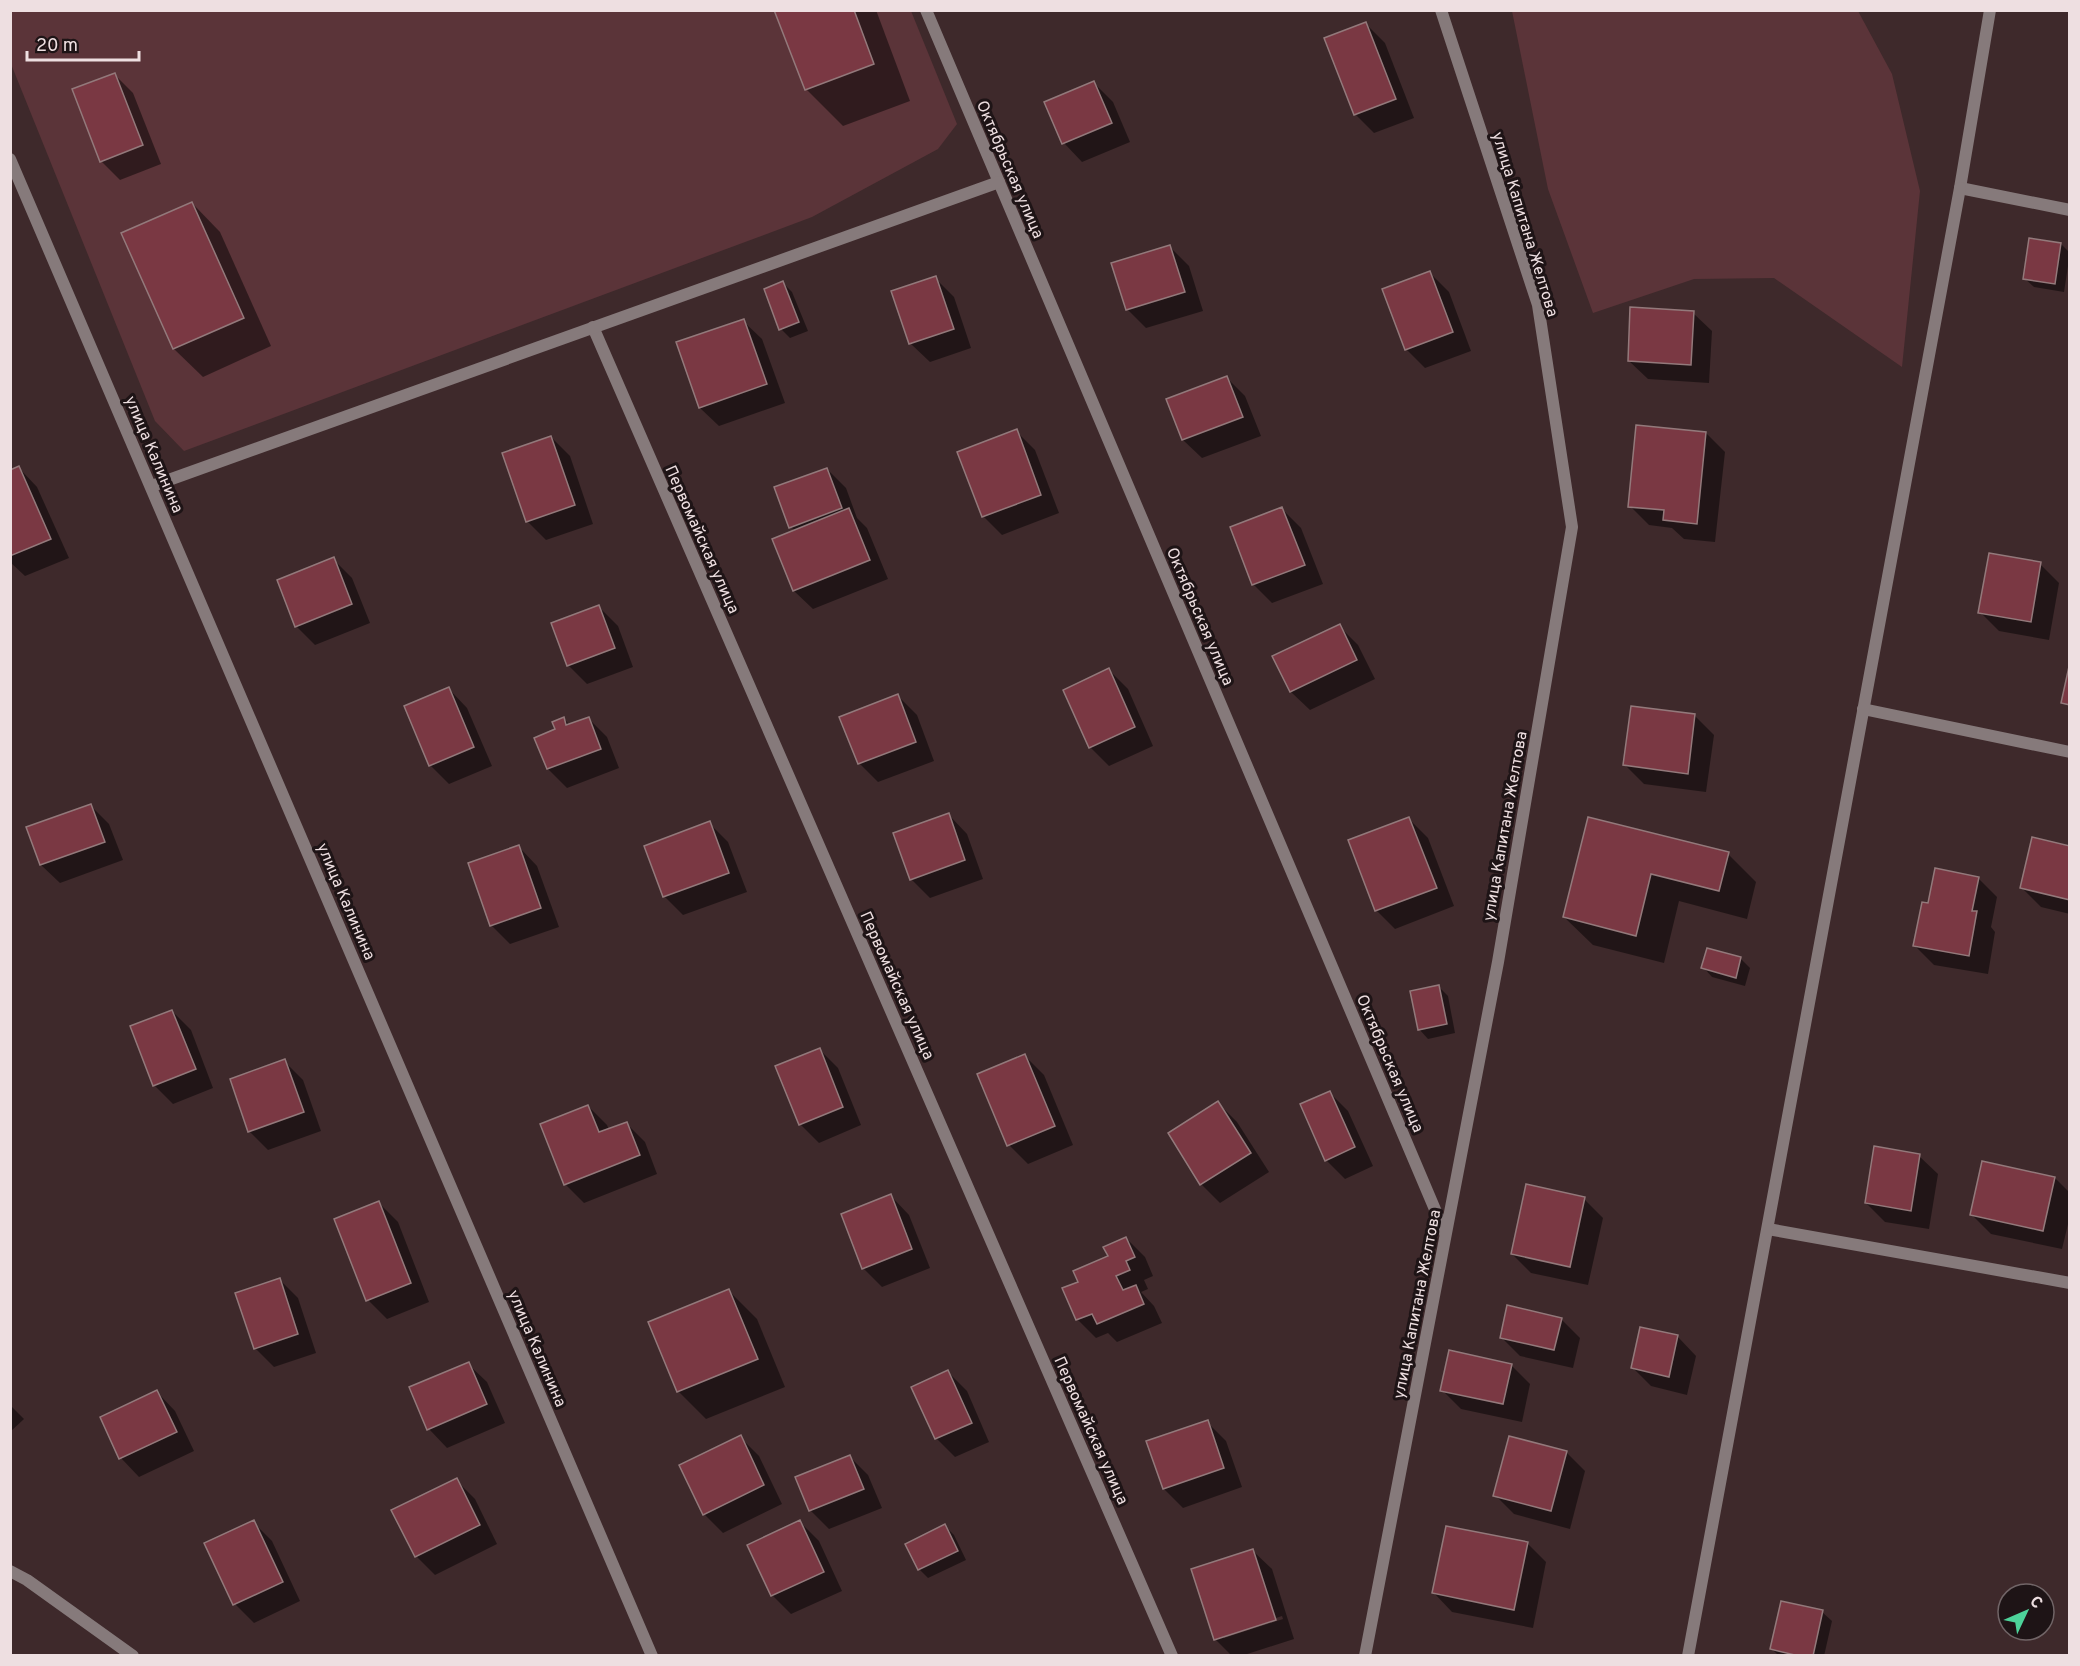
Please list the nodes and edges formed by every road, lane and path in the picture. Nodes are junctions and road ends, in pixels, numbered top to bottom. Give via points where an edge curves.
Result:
1 (926, 10) edge
2 (1441, 10) edge
3 (1990, 10) edge
4 (10, 159) edge
5 (999, 182) junction
6 (1960, 188) junction
7 (2070, 210) edge
8 (593, 327) junction
9 (152, 486) junction
10 (1863, 709) junction
11 (2070, 752) edge
12 (1768, 1229) junction
13 (1446, 1234) junction
14 (2070, 1283) edge
15 (10, 1572) edge
16 (133, 1656) edge
17 (652, 1656) edge
18 (1172, 1656) edge
19 (1365, 1656) edge
20 (1688, 1656) edge

1 - 5 street, Октябрьская улица
2 - 13 street, улица Капитана Желтова via 1538,305 1572,526 1500,950
3 - 6 street
4 - 9 street, улица Калинина
5 - 8 street
5 - 13 street, Октябрьская улица
6 - 7 street
6 - 10 street
8 - 9 street
8 - 18 street, Первомайская улица
9 - 17 street, улица Калинина
10 - 11 street
10 - 12 street
12 - 14 street
12 - 20 street
13 - 19 street, улица Капитана Желтова
15 - 16 street

